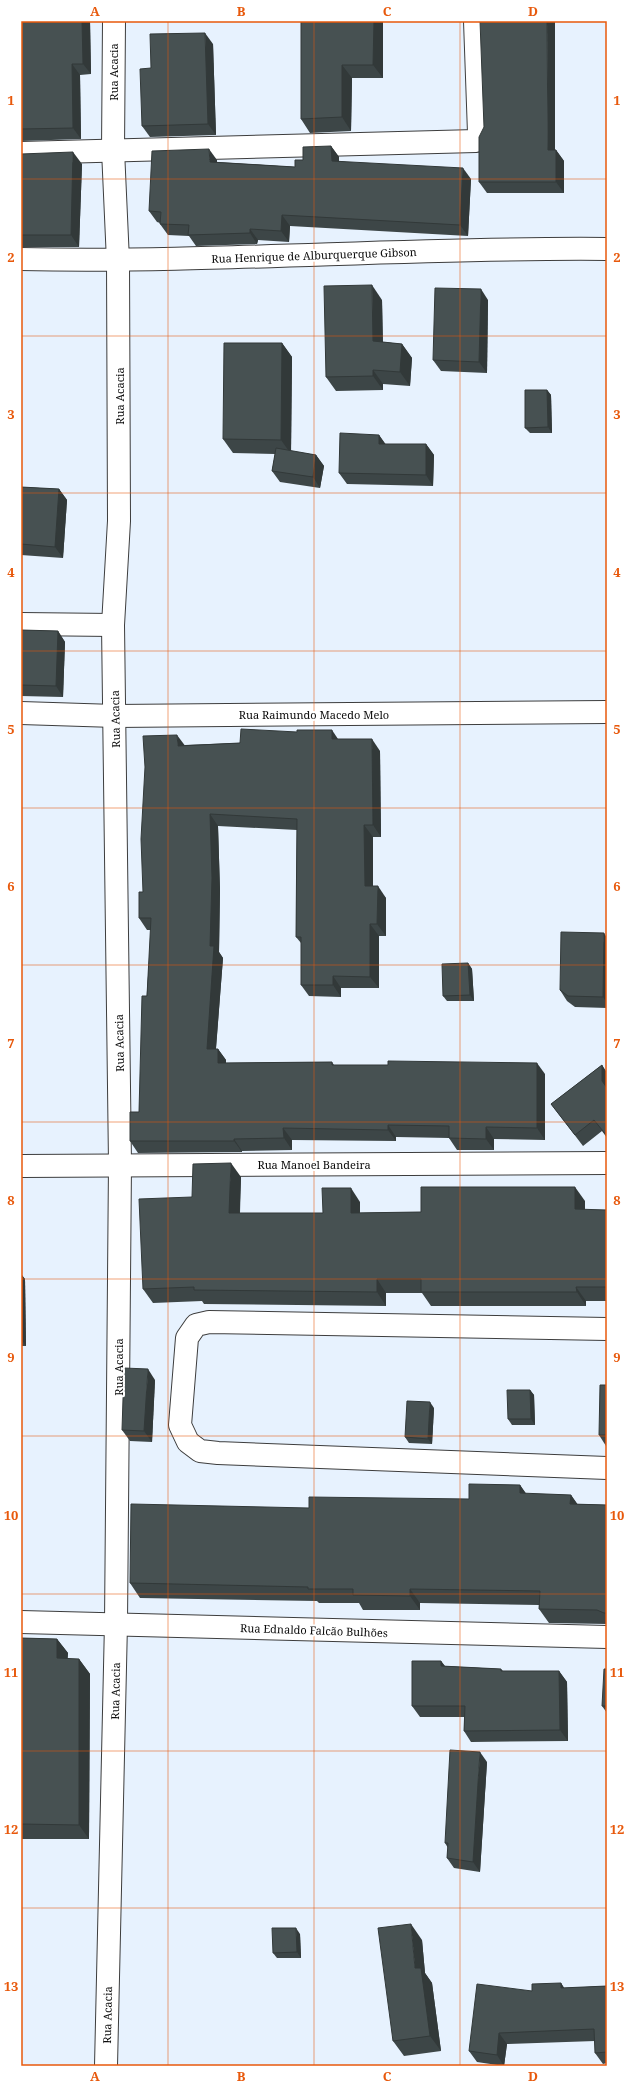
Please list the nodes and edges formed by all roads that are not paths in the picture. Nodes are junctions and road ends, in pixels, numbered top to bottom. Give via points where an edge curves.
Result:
1 (114, 21) edge
2 (475, 21) edge
3 (113, 150) junction
4 (21, 153) edge
5 (607, 250) edge
6 (21, 259) edge
7 (118, 261) junction
8 (21, 624) edge
9 (113, 624) junction
10 (607, 712) edge
11 (21, 713) edge
12 (115, 716) junction
13 (607, 1163) edge
14 (120, 1164) junction
15 (21, 1166) edge
16 (607, 1329) edge
17 (607, 1468) edge
18 (21, 1622) edge
19 (116, 1624) junction
20 (607, 1637) edge
21 (106, 2066) edge

1 - 3 street, Rua Acacia
2 - 3 street via 479,133 476,141
3 - 4 street
3 - 7 street, Rua Acacia
5 - 7 street, Rua Henrique de Alburquerque Gibson via 515,248
6 - 7 street, Rua Henrique de Alburquerque Gibson
7 - 9 street, Rua Acacia via 119,521
8 - 9 street
9 - 12 street, Rua Acacia
10 - 12 street, Rua Raimundo Macedo Melo
11 - 12 street, Rua Raimundo Macedo Melo
12 - 14 street, Rua Acacia
13 - 14 street, Rua Manoel Bandeira
14 - 15 street, Rua Manoel Bandeira
14 - 19 street, Rua Acacia
16 - 17 street via 209,1322 196,1325 187,1338 180,1425 188,1442 200,1451 218,1453
18 - 19 street, Rua Ednaldo Falcão Bulhões
19 - 20 street, Rua Ednaldo Falcão Bulhões via 340,1632
19 - 21 street, Rua Acacia

